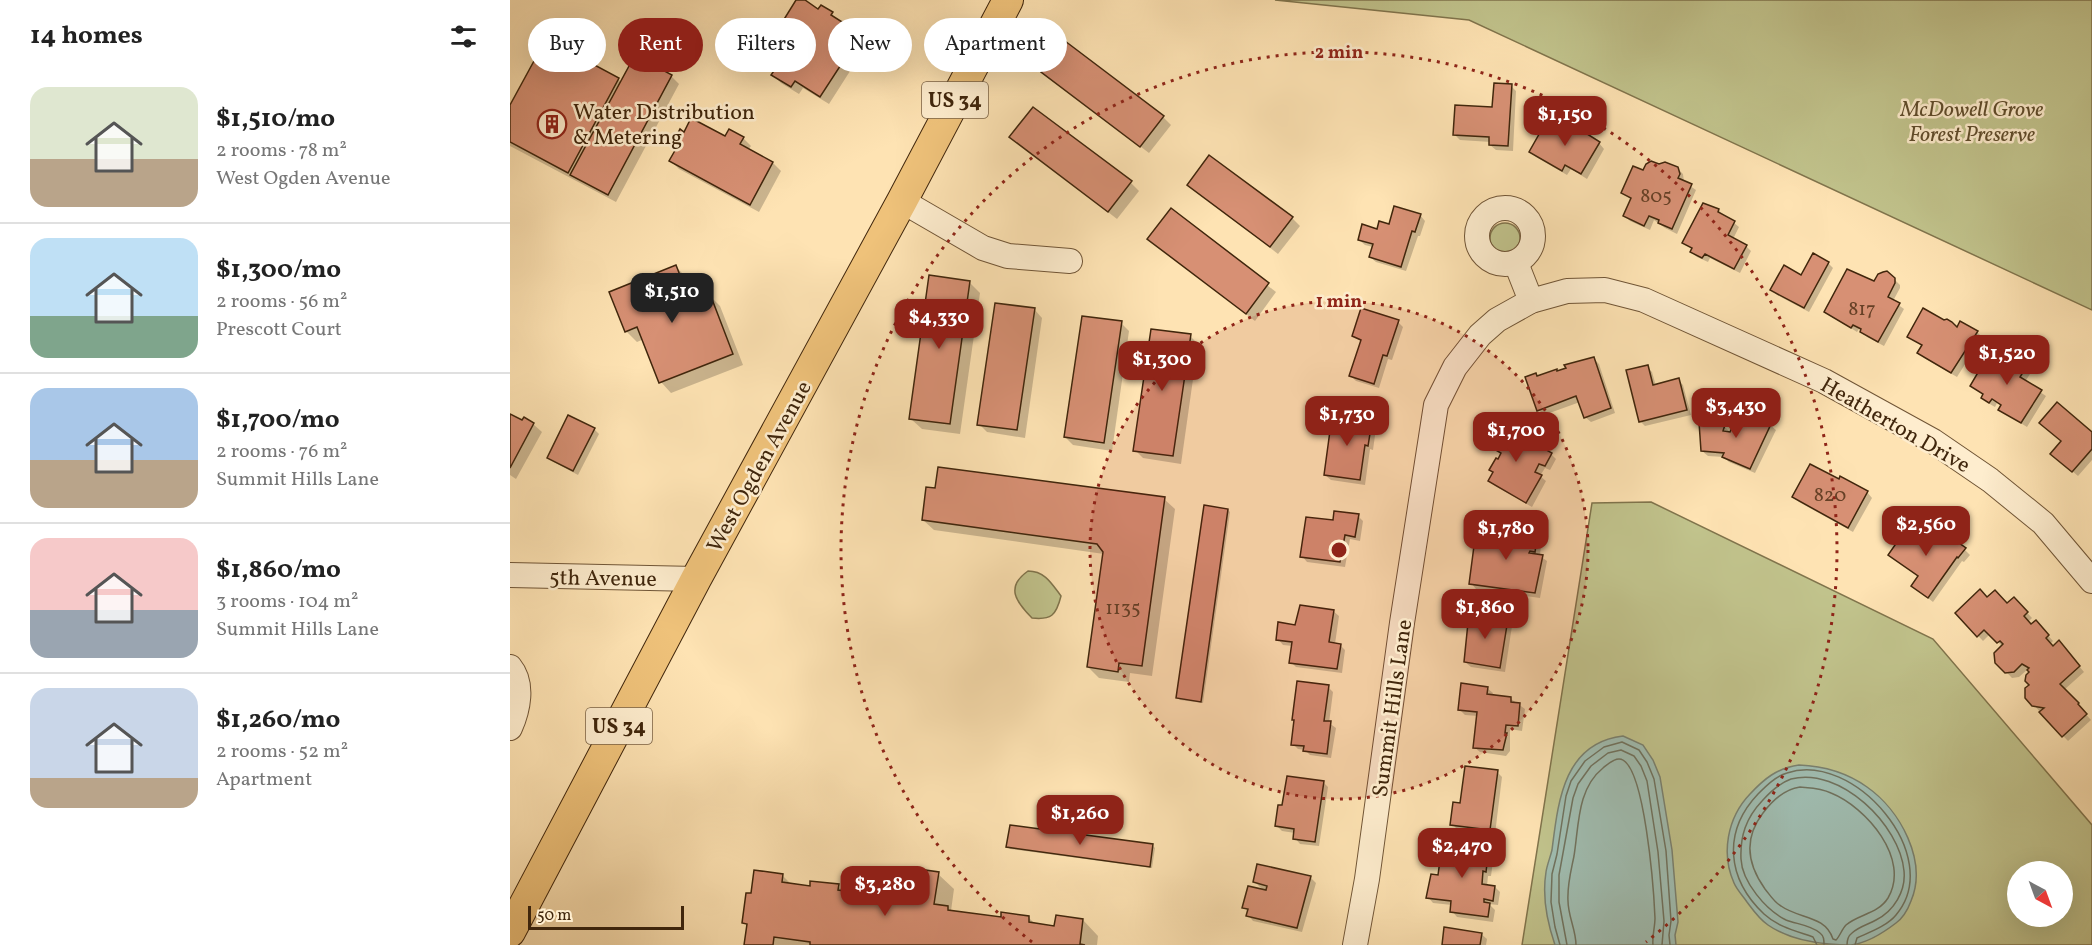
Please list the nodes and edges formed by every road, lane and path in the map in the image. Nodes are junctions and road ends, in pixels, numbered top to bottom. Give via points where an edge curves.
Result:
1 (1008, 0) edge
2 (902, 201) junction
3 (1070, 261) dead end
4 (1516, 263) dead end
5 (1531, 301) junction
6 (510, 575) edge
7 (696, 579) junction
8 (2092, 581) edge
9 (510, 667) edge
10 (510, 728) edge
11 (510, 932) edge
12 (1355, 945) edge

1 - 2 main road, West Ogden Avenue / US 34
2 - 3 street via 983,248 1008,256
2 - 7 main road, West Ogden Avenue / US 34
4 - 5 street
5 - 8 street, Heatherton Drive via 1567,291 1605,291 1644,300 1824,381 1933,441 1990,480 2043,523
5 - 12 street, Summit Hills Lane via 1497,320 1480,335 1455,367 1436,405
6 - 7 street, 5th Avenue
7 - 11 main road, West Ogden Avenue / US 34
9 - 10 street via 519,692

